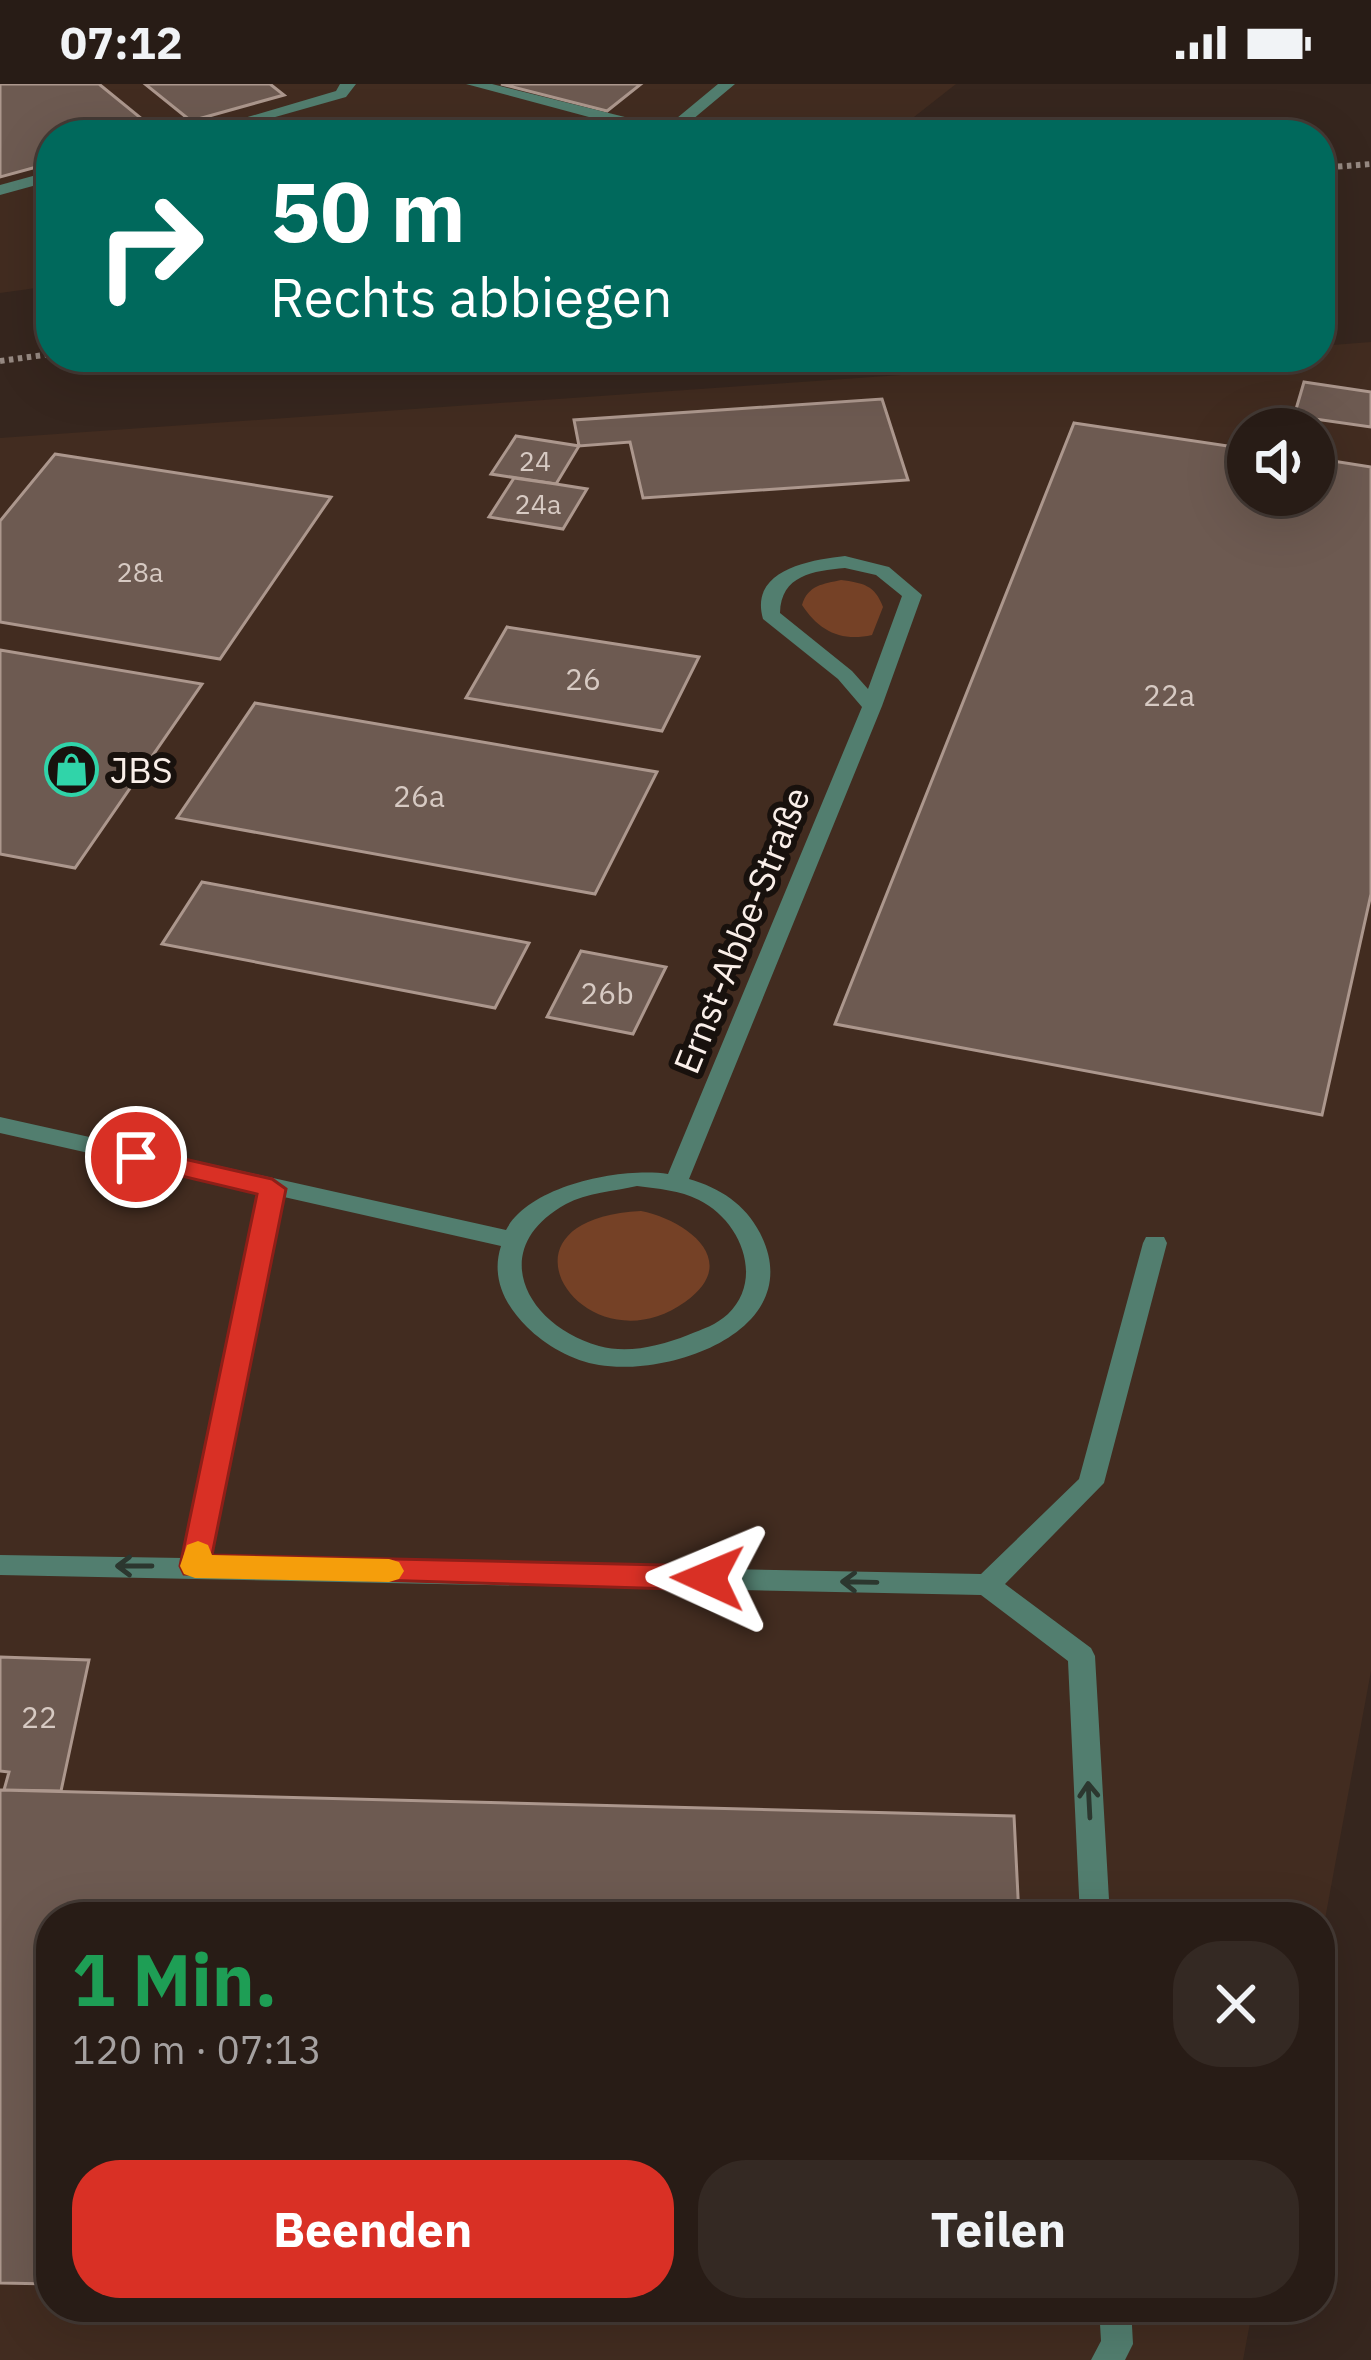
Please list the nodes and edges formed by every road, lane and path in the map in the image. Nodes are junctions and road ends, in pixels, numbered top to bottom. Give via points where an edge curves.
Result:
1 (348, 84) edge
2 (474, 84) edge
3 (728, 84) edge
4 (251, 119) joint
5 (248, 120) edge
6 (617, 120) edge
7 (683, 120) edge
8 (1371, 164) edge
9 (1335, 167) edge
10 (36, 180) edge
11 (0, 190) edge
12 (36, 357) edge
13 (0, 361) edge
14 (872, 706) junction
15 (0, 1125) edge
16 (676, 1183) junction
17 (272, 1189) junction
18 (513, 1240) junction
19 (1155, 1243) dead end
20 (0, 1565) edge
21 (195, 1566) junction
22 (988, 1585) junction
23 (1093, 1902) edge
24 (1115, 2322) edge
25 (1107, 2360) edge

1 - 4 street via 341,94
2 - 6 street
3 - 7 street
4 - 5 street
8 - 9 path
10 - 11 street
12 - 13 path
14 - 14 street, Ernst-Abbe-Straße via 912,595 895,576 866,564 794,571 768,597 770,615
14 - 16 street, Ernst-Abbe-Straße
15 - 17 street
16 - 18 street via 637,1178 561,1194 531,1214
16 - 18 street via 713,1196 741,1218 757,1245 761,1275 750,1304 726,1330 691,1348 649,1358 565,1346 532,1325 512,1299 505,1269
17 - 18 street
17 - 21 street
19 - 22 street via 1091,1483
21 -> 20 street
22 -> 21 street
23 -> 22 street via 1081,1656
24 - 25 street via 1117,2344

